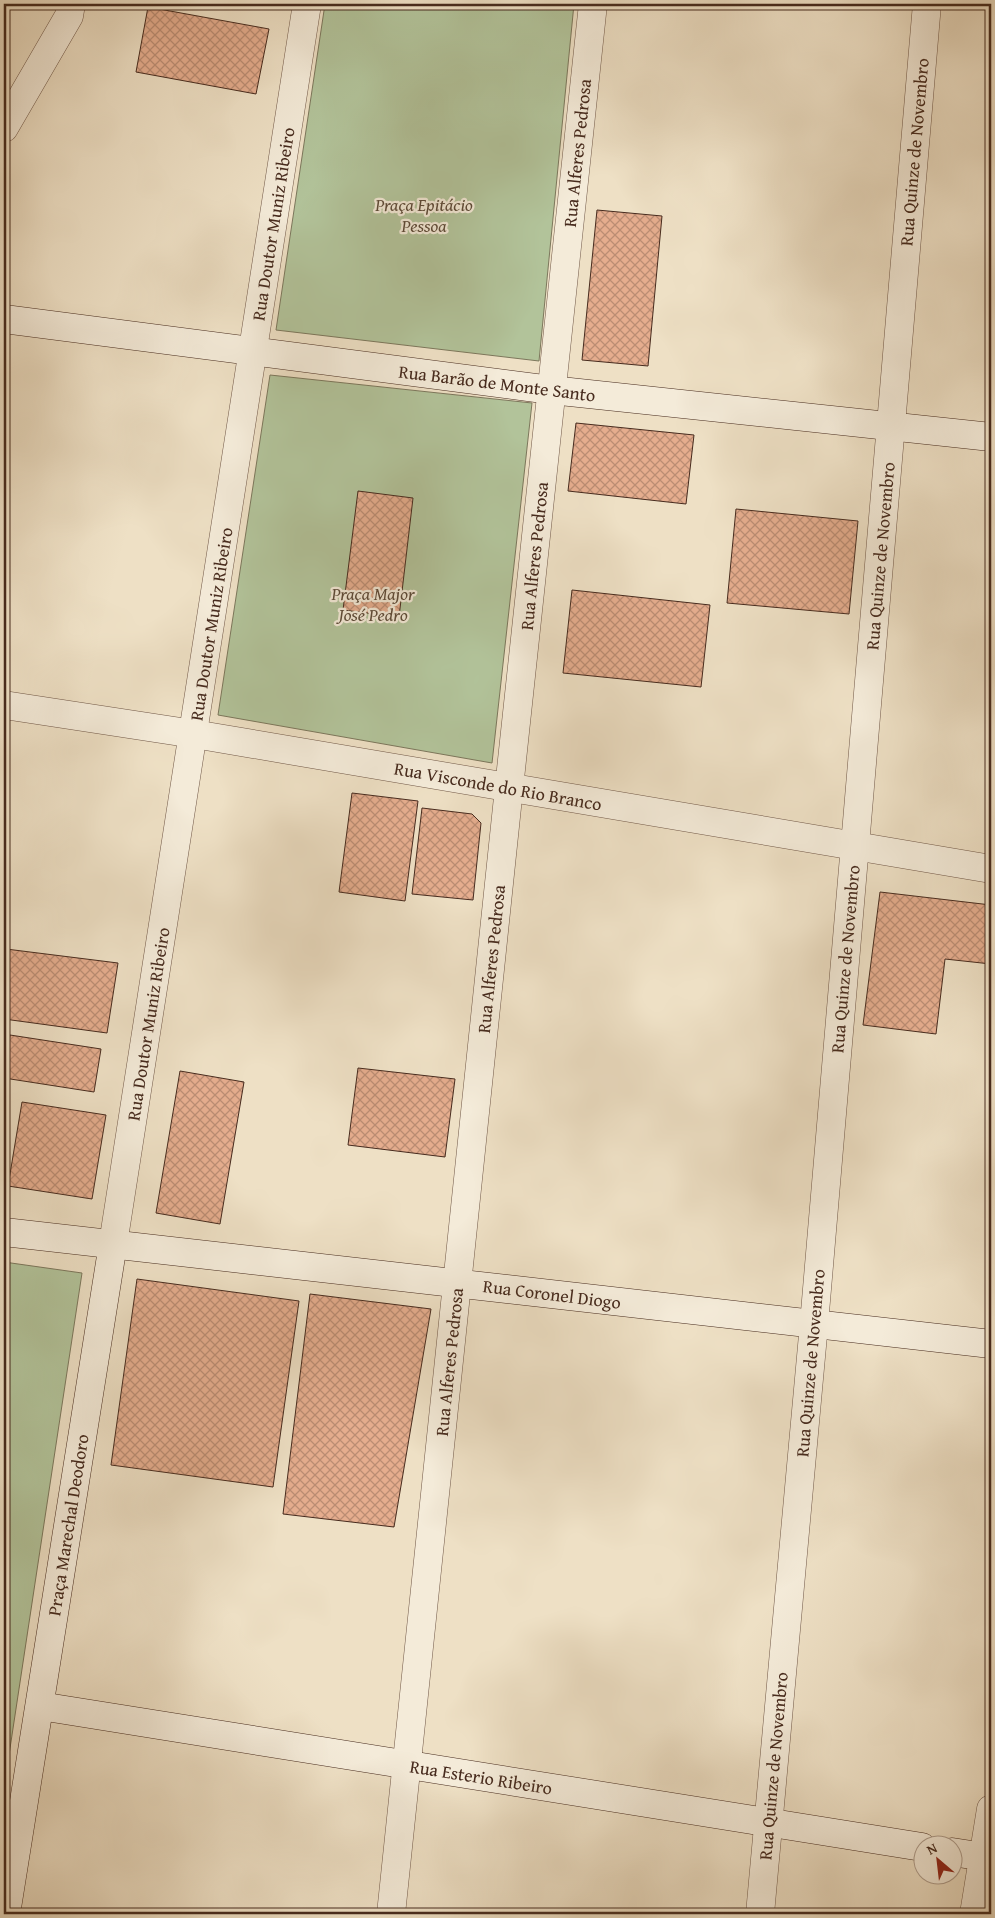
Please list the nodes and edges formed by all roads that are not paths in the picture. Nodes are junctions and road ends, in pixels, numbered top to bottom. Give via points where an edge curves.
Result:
1 (70, 4) edge
2 (307, 4) edge
3 (594, 4) edge
4 (927, 4) edge
5 (4, 128) edge
6 (4, 319) edge
7 (253, 352) junction
8 (552, 390) junction
9 (891, 426) junction
10 (991, 437) edge
11 (4, 705) edge
12 (194, 734) junction
13 (508, 788) junction
14 (855, 846) junction
15 (991, 869) edge
16 (4, 1232) edge
17 (113, 1244) junction
18 (457, 1283) junction
19 (814, 1324) junction
20 (991, 1344) edge
21 (40, 1706) junction
22 (406, 1765) junction
23 (991, 1809) edge
24 (768, 1823) junction
25 (912, 1845) edge
26 (962, 1853) edge
27 (987, 1857) edge
28 (6, 1914) edge
29 (391, 1914) edge
30 (760, 1914) edge
31 (974, 1914) edge

1 - 5 street via 69,16
2 - 7 street, Rua Doutor Muniz Ribeiro
3 - 8 street, Rua Alferes Pedrosa
4 - 9 street, Rua Quinze de Novembro
6 - 7 street, Rua Barão de Monte Santo
7 - 8 street, Rua Barão de Monte Santo
7 - 12 street, Rua Doutor Muniz Ribeiro
8 - 9 street, Rua Barão de Monte Santo
8 - 13 street, Rua Alferes Pedrosa
9 - 10 street, Rua Barão de Monte Santo
9 - 14 street, Rua Quinze de Novembro
11 - 12 street, Rua Visconde do Rio Branco
12 - 13 street, Rua Visconde do Rio Branco
12 - 17 street, Rua Doutor Muniz Ribeiro
13 - 14 street, Rua Visconde do Rio Branco
13 - 18 street, Rua Alferes Pedrosa
14 - 15 street, Rua Visconde do Rio Branco
14 - 19 street, Rua Quinze de Novembro
16 - 17 street
17 - 18 street, Rua Coronel Diogo
17 - 21 street, Praça Marechal Deodoro
18 - 19 street, Rua Coronel Diogo
18 - 22 street, Rua Alferes Pedrosa
19 - 20 street, Rua Coronel Diogo
19 - 24 street, Rua Quinze de Novembro
21 - 22 street, Rua Esterio Ribeiro
21 - 28 street, Praça Marechal Deodoro
22 - 24 street, Rua Esterio Ribeiro
22 - 29 street, Rua Alferes Pedrosa
23 - 27 street
24 - 25 street, Rua Esterio Ribeiro
24 - 30 street, Rua Quinze de Novembro
26 - 27 street
27 - 31 street

